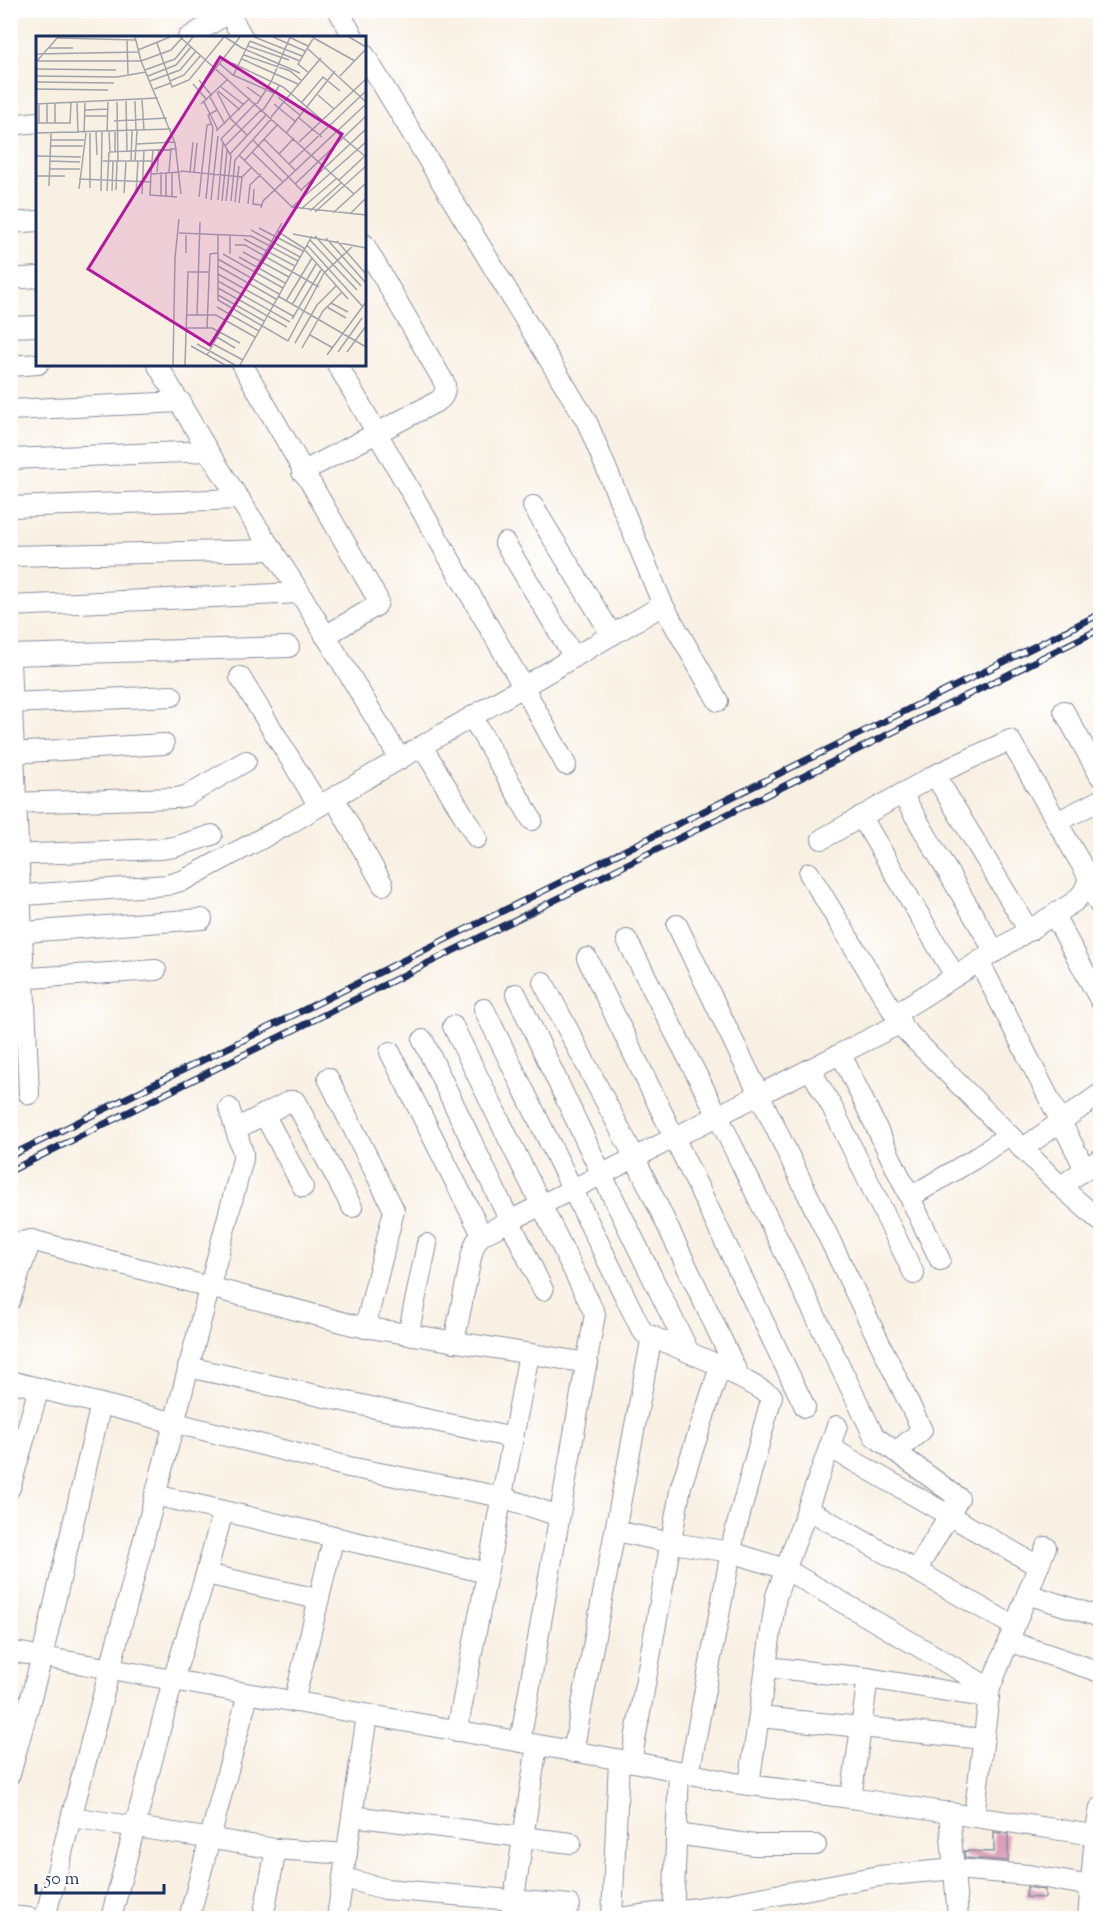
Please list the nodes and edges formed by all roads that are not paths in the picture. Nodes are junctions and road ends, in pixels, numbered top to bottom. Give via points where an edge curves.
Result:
1 (338, 10) edge
2 (227, 12) edge
3 (191, 36) edge
4 (242, 36) edge
5 (353, 36) edge
6 (366, 57) edge
7 (36, 122) edge
8 (10, 125) edge
9 (36, 221) edge
10 (10, 223) edge
11 (366, 247) edge
12 (36, 277) edge
13 (10, 279) edge
14 (36, 326) edge
15 (10, 327) edge
16 (36, 364) edge
17 (10, 366) edge
18 (158, 366) edge
19 (243, 366) edge
20 (338, 366) edge
21 (181, 402) junction
22 (10, 410) edge
23 (376, 433) junction
24 (208, 451) junction
25 (10, 459) edge
26 (302, 472) junction
27 (240, 499) junction
28 (533, 506) dead end
29 (10, 507) edge
30 (506, 543) dead end
31 (273, 550) junction
32 (10, 556) edge
33 (300, 593) junction
34 (663, 605) junction
35 (10, 606) edge
36 (612, 635) junction
37 (326, 636) junction
38 (289, 646) dead end
39 (10, 655) edge
40 (574, 657) junction
41 (10, 662) edge
42 (240, 677) dead end
43 (523, 687) junction
44 (172, 696) dead end
45 (718, 701) dead end
46 (11, 703) edge
47 (1064, 711) dead end
48 (472, 717) junction
49 (164, 744) dead end
50 (422, 746) junction
51 (13, 753) edge
52 (400, 759) junction
53 (246, 761) dead end
54 (566, 765) dead end
55 (935, 776) junction
56 (1101, 776) edge
57 (902, 794) junction
58 (1101, 800) edge
59 (326, 802) junction
60 (14, 803) edge
61 (861, 816) junction
62 (532, 820) dead end
63 (1057, 822) junction
64 (212, 835) dead end
65 (477, 838) dead end
66 (822, 838) dead end
67 (15, 855) edge
68 (809, 873) dead end
69 (1088, 883) junction
70 (383, 885) dead end
71 (15, 896) edge
72 (1101, 906) edge
73 (1054, 915) junction
74 (202, 919) dead end
75 (677, 925) dead end
76 (1029, 931) junction
77 (16, 932) edge
78 (627, 940) dead end
79 (987, 957) junction
80 (587, 958) dead end
81 (156, 970) dead end
82 (955, 976) junction
83 (17, 979) edge
84 (543, 982) dead end
85 (516, 994) dead end
86 (1101, 1000) edge
87 (484, 1009) dead end
88 (898, 1019) junction
89 (18, 1026) edge
90 (453, 1026) dead end
91 (423, 1040) dead end
92 (390, 1052) dead end
93 (841, 1054) junction
94 (810, 1069) junction
95 (328, 1078) dead end
96 (29, 1094) dead end
97 (1101, 1094) edge
98 (758, 1095) junction
99 (229, 1108) dead end
100 (264, 1114) junction
101 (718, 1116) junction
102 (1062, 1121) junction
103 (236, 1129) junction
104 (674, 1138) junction
105 (1016, 1142) junction
106 (635, 1158) junction
107 (1093, 1164) edge
108 (602, 1175) junction
109 (1061, 1186) junction
110 (303, 1187) dead end
111 (573, 1189) junction
112 (910, 1197) junction
113 (542, 1205) junction
114 (352, 1207) dead end
115 (510, 1221) junction
116 (1101, 1221) edge
117 (482, 1235) junction
118 (31, 1240) junction
119 (10, 1244) edge
120 (427, 1244) dead end
121 (940, 1260) dead end
122 (914, 1274) dead end
123 (209, 1287) junction
124 (543, 1290) dead end
125 (10, 1300) edge
126 (365, 1328) junction
127 (408, 1335) junction
128 (652, 1336) junction
129 (454, 1342) junction
130 (689, 1352) junction
131 (529, 1354) junction
132 (588, 1363) junction
133 (720, 1366) junction
134 (188, 1367) junction
135 (740, 1378) junction
136 (10, 1381) edge
137 (39, 1388) junction
138 (101, 1404) junction
139 (805, 1407) dead end
140 (173, 1423) junction
141 (837, 1426) dead end
142 (513, 1438) junction
143 (829, 1447) junction
144 (896, 1452) junction
145 (10, 1488) edge
146 (155, 1496) junction
147 (502, 1497) junction
148 (807, 1509) junction
149 (223, 1510) junction
150 (950, 1514) junction
151 (559, 1516) junction
152 (616, 1530) junction
153 (334, 1536) junction
154 (672, 1543) junction
155 (1046, 1547) dead end
156 (731, 1552) junction
157 (1038, 1566) junction
158 (785, 1569) junction
159 (916, 1571) junction
160 (487, 1573) junction
161 (206, 1574) junction
162 (1027, 1594) junction
163 (318, 1599) junction
164 (1101, 1617) edge
165 (1011, 1634) junction
166 (10, 1651) edge
167 (42, 1658) junction
168 (766, 1667) junction
169 (110, 1670) junction
170 (1101, 1672) edge
171 (868, 1678) junction
172 (173, 1680) junction
173 (989, 1693) junction
174 (249, 1694) junction
175 (294, 1702) junction
176 (367, 1715) junction
177 (759, 1717) junction
178 (861, 1727) junction
179 (457, 1731) junction
180 (984, 1740) junction
181 (529, 1744) junction
182 (573, 1752) junction
183 (625, 1761) junction
184 (684, 1773) junction
185 (10, 1774) edge
186 (749, 1785) junction
187 (851, 1798) junction
188 (1101, 1808) edge
189 (949, 1812) junction
190 (352, 1816) junction
191 (974, 1816) junction
192 (72, 1817) junction
193 (134, 1827) junction
194 (676, 1834) junction
195 (1098, 1835) edge
196 (523, 1836) junction
197 (211, 1840) junction
198 (571, 1843) dead end
199 (816, 1845) dead end
200 (276, 1849) junction
201 (347, 1854) junction
202 (954, 1869) junction
203 (344, 1878) junction
204 (1091, 1886) junction
205 (514, 1899) junction
206 (570, 1905) dead end
207 (672, 1915) edge
208 (10, 1916) edge
209 (30, 1918) edge
210 (45, 1918) edge
211 (111, 1918) edge
212 (189, 1918) edge
213 (263, 1918) edge
214 (338, 1918) edge
215 (511, 1918) edge
216 (612, 1918) edge
217 (618, 1918) edge
218 (958, 1918) edge
219 (1088, 1918) edge

1 - 5 street
2 - 3 street
2 - 4 street
6 - 34 street via 587,422
7 - 8 street
9 - 10 street
11 - 23 street via 445,384 443,397 438,401
12 - 13 street
14 - 15 street
16 - 17 street
18 - 21 street
19 - 26 street
20 - 23 street
21 - 22 street
21 - 24 street
23 - 26 street
23 - 43 street
24 - 25 street
24 - 27 street
26 - 37 street via 378,602
27 - 29 street
27 - 31 street
28 - 36 street
30 - 40 street
31 - 32 street
31 - 33 street
33 - 35 street
33 - 37 street
34 - 36 street
34 - 45 street
36 - 40 street
37 - 52 street
38 - 39 street
40 - 43 street
41 - 46 street
42 - 59 street
43 - 48 street
43 - 54 street
44 - 46 street
46 - 51 street
47 - 56 street
48 - 50 street
48 - 62 street
49 - 51 street
50 - 52 street
50 - 65 street
51 - 60 street
52 - 59 street
53 - 60 street via 176,798
55 - 57 street
55 - 63 street via 1010,740
55 - 76 street
57 - 61 street
57 - 79 street
58 - 63 street
59 - 70 street
59 - 71 street via 176,883
60 - 67 street
61 - 66 street
61 - 82 street
63 - 69 street via 1088,876
64 - 67 street via 160,849
67 - 71 street
68 - 88 street
69 - 72 street
69 - 73 street via 1074,902
71 - 77 street
73 - 76 street
73 - 86 street
74 - 77 street
75 - 98 street
76 - 79 street
77 - 83 street
78 - 101 street
79 - 82 street
79 - 102 street
80 - 104 street
81 - 83 street
82 - 88 street
83 - 89 street
84 - 106 street
85 - 108 street
87 - 111 street
88 - 93 street
88 - 105 street
89 - 96 street
90 - 113 street
91 - 115 street
92 - 117 street
93 - 94 street
93 - 112 street
94 - 98 street
94 - 122 street
95 - 126 street via 394,1210
97 - 102 street
98 - 101 street
98 - 144 street via 922,1430
99 - 103 street
100 - 103 street
100 - 110 street
100 - 114 street via 295,1101
101 - 104 street
101 - 144 street via 874,1436
102 - 105 street
102 - 107 street
103 - 123 street via 243,1159
104 - 106 street
104 - 139 street
105 - 109 street
105 - 112 street via 974,1159
106 - 108 street
106 - 135 street
107 - 109 street
108 - 111 street
108 - 130 street
109 - 116 street
111 - 113 street
111 - 128 street via 637,1323
112 - 121 street
113 - 115 street
113 - 132 street via 596,1314
115 - 117 street
115 - 124 street
117 - 129 street via 472,1252
118 - 119 street
118 - 123 street
118 - 125 street
120 - 127 street
123 - 126 street
123 - 134 street
126 - 127 street
127 - 129 street
128 - 130 street
128 - 152 street
129 - 131 street
130 - 133 street
131 - 132 street
131 - 142 street
132 - 151 street
133 - 135 street
133 - 154 street via 681,1486
134 - 140 street
134 - 142 street
135 - 156 street via 772,1398
136 - 137 street
137 - 138 street
137 - 145 street
138 - 140 street
138 - 167 street
140 - 146 street
140 - 147 street via 349,1467
141 - 143 street
142 - 147 street
143 - 148 street
143 - 150 street
144 - 150 street via 959,1498
146 - 149 street
146 - 169 street
147 - 151 street
147 - 160 street
148 - 158 street
148 - 159 street
149 - 153 street
149 - 161 street
150 - 157 street
150 - 159 street
151 - 181 street
152 - 154 street
152 - 182 street
153 - 160 street
153 - 163 street
154 - 156 street
154 - 183 street
155 - 157 street
156 - 158 street
156 - 184 street
157 - 162 street
158 - 168 street via 776,1596
158 - 173 street
159 - 165 street
160 - 179 street
161 - 163 street
161 - 172 street
162 - 164 street
162 - 165 street
163 - 175 street
165 - 170 street
165 - 173 street
166 - 167 street
167 - 169 street
167 - 185 street
168 - 171 street
168 - 177 street
169 - 172 street
169 - 192 street
171 - 173 street
171 - 178 street
172 - 174 street
172 - 193 street
173 - 180 street
174 - 175 street
174 - 197 street
175 - 176 street
176 - 179 street
176 - 190 street
177 - 178 street
177 - 186 street
178 - 180 street
178 - 187 street
179 - 181 street
180 - 191 street
181 - 182 street
181 - 196 street
182 - 183 street
183 - 184 street
183 - 216 street
184 - 186 street
184 - 194 street
186 - 187 street
187 - 189 street
188 - 195 street
189 - 191 street
189 - 202 street
190 - 196 street
190 - 201 street
191 - 195 street
192 - 193 street
192 - 210 street
193 - 197 street
193 - 211 street
194 - 199 street via 755,1845
194 - 207 street
195 - 204 street
196 - 198 street
196 - 205 street
197 - 200 street
197 - 212 street
200 - 201 street
200 - 213 street
201 - 203 street
202 - 204 street via 1029,1875
202 - 207 street via 879,1876
202 - 218 street
203 - 205 street via 385,1889
203 - 214 street
204 - 219 street
205 - 206 street
205 - 215 street
207 - 217 street
208 - 209 street

